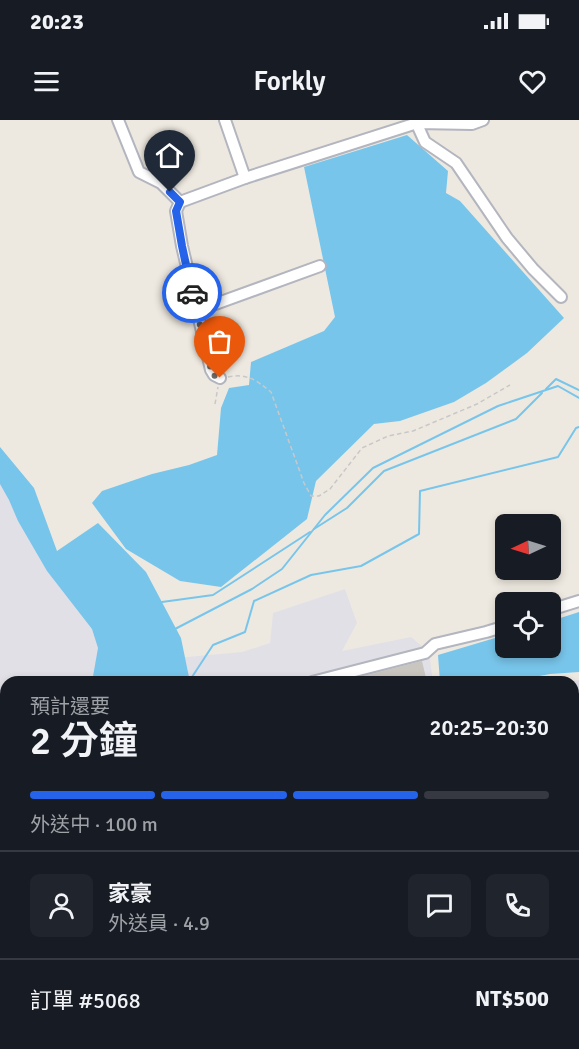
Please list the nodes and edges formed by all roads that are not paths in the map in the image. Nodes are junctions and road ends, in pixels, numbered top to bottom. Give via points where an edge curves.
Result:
1 (117, 120) edge
2 (225, 120) edge
3 (483, 120) edge
4 (416, 122) edge
5 (245, 178) junction
6 (180, 202) junction
7 (320, 266) dead end
8 (561, 297) dead end
9 (196, 311) junction
10 (220, 378) road end
11 (579, 600) edge
12 (561, 606) edge
13 (495, 629) edge
14 (335, 676) edge

1 - 6 street via 139,172 161,183
2 - 5 street
3 - 4 street via 472,124
4 - 5 street
4 - 8 street via 425,142 456,163 507,238
5 - 6 street
6 - 9 street via 176,211
7 - 9 street
9 - 10 street via 211,370
11 - 12 street
13 - 14 street via 435,644 425,653

